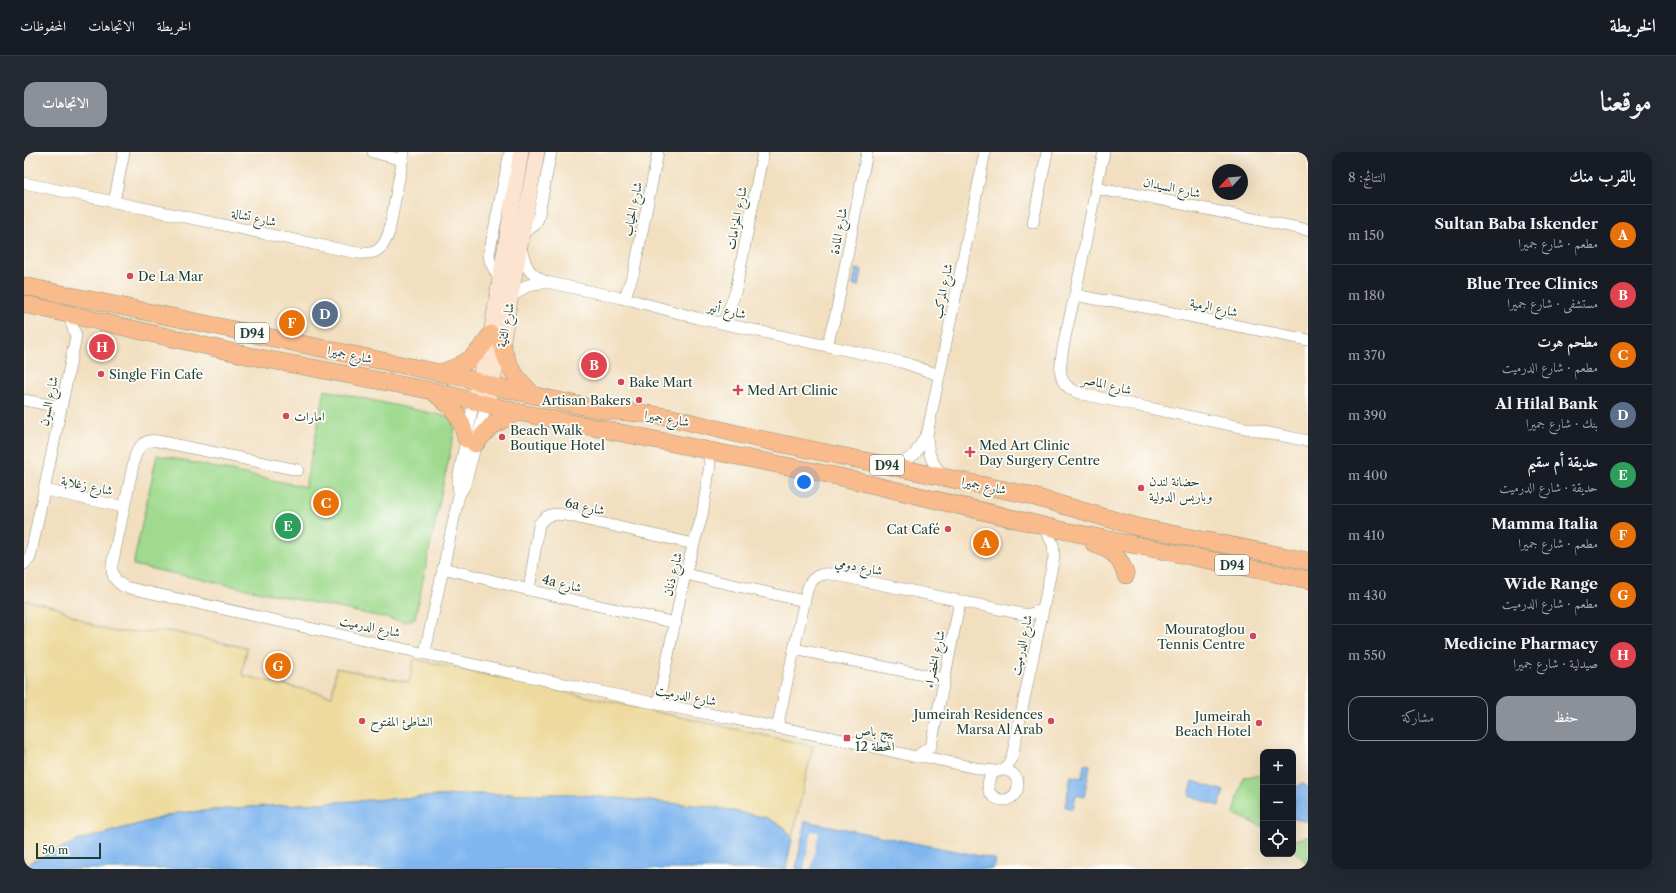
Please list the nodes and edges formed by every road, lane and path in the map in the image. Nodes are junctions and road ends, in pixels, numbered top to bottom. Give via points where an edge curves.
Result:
1 (124, 152) edge
2 (373, 152) edge
3 (510, 152) edge
4 (521, 152) edge
5 (537, 152) edge
6 (551, 152) edge
7 (658, 152) edge
8 (763, 152) edge
9 (867, 152) edge
10 (985, 152) edge
11 (1047, 152) edge
12 (1104, 152) edge
13 (402, 154) edge
14 (24, 184) edge
15 (1096, 185) junction
16 (114, 202) junction
17 (1033, 223) dead end
18 (1308, 230) edge
19 (522, 240) junction
20 (500, 281) junction
21 (546, 282) junction
22 (24, 286) edge
23 (1076, 291) junction
24 (510, 298) junction
25 (628, 299) junction
26 (24, 304) edge
27 (68, 314) junction
28 (95, 322) junction
29 (728, 324) junction
30 (76, 336) junction
31 (496, 340) junction
32 (1308, 340) edge
33 (831, 346) junction
34 (940, 371) junction
35 (440, 373) junction
36 (485, 384) junction
37 (433, 391) junction
38 (534, 395) junction
39 (24, 400) edge
40 (480, 403) junction
41 (61, 407) junction
42 (517, 412) junction
43 (927, 435) junction
44 (470, 441) junction
45 (1308, 441) edge
46 (708, 450) junction
47 (897, 467) junction
48 (298, 470) dead end
49 (944, 477) junction
50 (45, 490) junction
51 (124, 507) junction
52 (1117, 522) junction
53 (1043, 526) junction
54 (1060, 530) junction
55 (1189, 538) junction
56 (694, 544) junction
57 (1133, 545) junction
58 (1308, 561) edge
59 (24, 564) edge
60 (443, 568) junction
61 (685, 574) junction
62 (1126, 575) dead end
63 (1303, 583) edge
64 (529, 590) junction
65 (804, 601) junction
66 (960, 601) junction
67 (1042, 610) junction
68 (1027, 615) junction
69 (676, 623) junction
70 (1039, 628) junction
71 (794, 649) junction
72 (425, 652) junction
73 (944, 679) junction
74 (658, 704) junction
75 (777, 728) junction
76 (930, 746) junction
77 (916, 757) junction
78 (940, 760) junction
79 (999, 770) junction
80 (987, 783) junction

1 - 16 street
2 - 13 street
3 - 20 street via 489,254
4 - 20 main road, شارع الثنية
5 - 19 main road, شارع الثنية
6 - 19 street via 538,219
7 - 25 street, شارع الحياب
8 - 29 street, شارع الحزامات via 736,299
9 - 33 street, شارع المادة
10 - 34 street, شارع المركب
11 - 17 street
12 - 15 street, شارع الماصر
13 - 16 street, شارع تشالة via 389,232 380,249 367,253
14 - 16 street, شارع تشالة
15 - 18 street, شارع السيدان
15 - 23 street, شارع الماصر
19 - 21 street, شارع أنير via 528,270
19 - 24 main road, شارع الثنية
20 - 31 main road, شارع الثنية
21 - 24 street, شارع أنير via 528,285
21 - 25 street, شارع أنير
22 - 35 main road, شارع جميرا / D94
23 - 32 street, شارع الرمية
23 - 45 street, شارع الماصر via 1060,366 1062,380 1070,390
24 - 31 main road, شارع الثنية
25 - 29 street, شارع أنير
26 - 27 main road, شارع جميرا / D94
27 - 28 main road, شارع جميرا / D94
27 - 30 street
28 - 30 street
28 - 37 main road, شارع جميرا / D94 via 250,356
29 - 33 street, شارع أنير
30 - 41 street, شارع السون
31 - 35 main road via 460,366
31 - 36 main road, شارع الثنية
31 - 38 main road via 510,370
33 - 34 street, شارع أنير via 912,362
34 - 43 street, شارع المركب
35 - 36 main road, شارع جميرا / D94
36 - 38 main road, شارع جميرا / D94
36 - 40 main road, شارع الثنية
37 - 40 main road, شارع جميرا / D94
37 - 44 main road via 456,412
38 - 47 main road, شارع جميرا / D94 via 601,410 673,418 750,437
39 - 41 street
40 - 42 main road, شارع جميرا / D94
40 - 44 street, شارع الثنية
41 - 50 street, شارع السون
42 - 44 main road via 490,426
42 - 46 main road, شارع جميرا / D94
43 - 47 street, شارع المركب via 915,454
43 - 49 street, شارع المركب via 929,456
44 - 60 street, شارع الثنية via 465,485 459,495
46 - 53 main road, شارع جميرا / D94 via 836,476
46 - 56 street, شارع ذنان via 709,468 702,516
47 - 49 main road, شارع جميرا / D94
48 - 51 street, شارع الدرميت via 149,440 137,450
49 - 52 main road, شارع جميرا / D94 via 1024,494
50 - 51 street, شارع زغلابة
50 - 59 street, شارع السون via 30,558
51 - 72 street, شارع الدرميت via 111,571 121,585
52 - 54 main road via 1115,528 1110,531 1078,525
52 - 55 main road, شارع جميرا / D94
53 - 54 main road, شارع جميرا / D94
53 - 67 street, شارع الدرميت via 1053,544 1054,553
54 - 57 main road, شارع جميرا / D94
54 - 62 main road via 1071,537 1110,550 1118,557
55 - 57 main road via 1172,542 1141,537 1136,539
55 - 58 main road, شارع جميرا / D94
56 - 61 street, شارع ذنان
56 - 64 street, 6a شارع via 565,515 548,515 539,524
57 - 63 main road, شارع جميرا / D94
60 - 64 street, 4a شارع
60 - 72 street, شارع الثنية
61 - 65 street
61 - 69 street, شارع ذنان
64 - 69 street, 4a شارع
65 - 66 street, شارع دومي via 810,582 826,573
65 - 71 street, شارع دومي
66 - 68 street, شارع دومي
66 - 73 street, شارع الخضراء
67 - 68 street
67 - 70 street, شارع الدرميت
68 - 70 street
69 - 74 street, شارع ذنان
70 - 79 street, شارع الدرميت via 1012,756 1009,763
71 - 73 street
71 - 75 street, شارع دومي
72 - 74 street, شارع الدرميت
73 - 76 street, شارع الخضراء
74 - 75 street, شارع الدرميت
75 - 77 street, شارع الدرميت
76 - 77 street
76 - 78 street
77 - 78 street, شارع الدرميت
77 - 80 street, شارع الدرميت via 924,762 973,772
78 - 79 street, شارع الدرميت
79 - 80 street, شارع الدرميت via 989,777
79 - 80 street, شارع الدرميت via 1012,773 1017,780 1017,789 1012,797 1005,800 997,799 990,794

